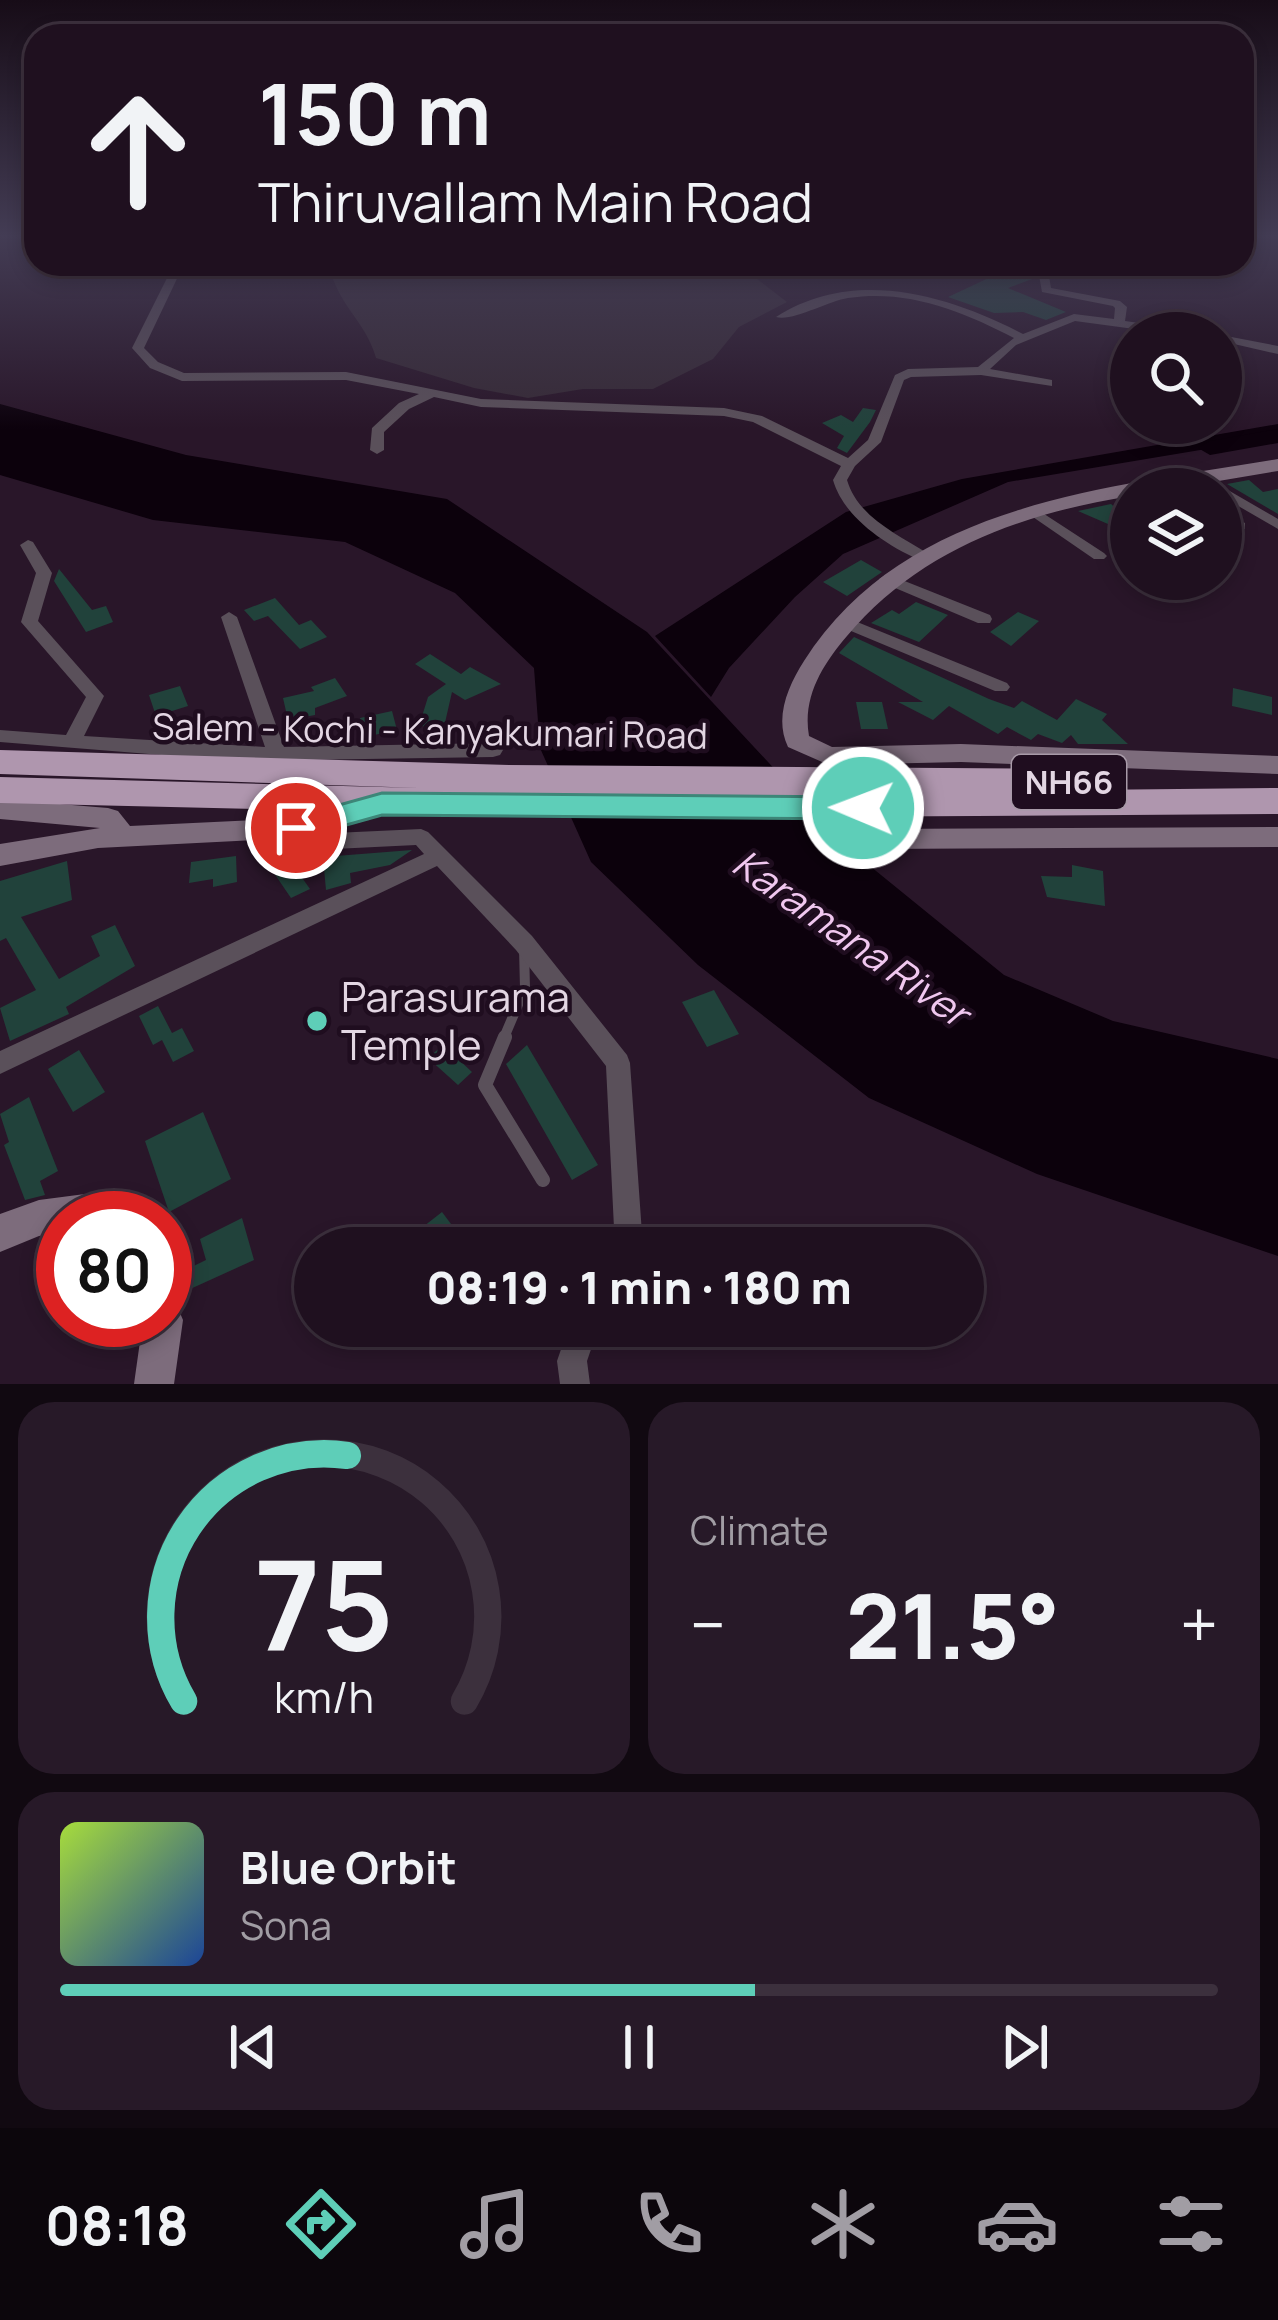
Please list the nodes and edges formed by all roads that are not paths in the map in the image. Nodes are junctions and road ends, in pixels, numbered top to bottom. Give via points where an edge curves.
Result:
1 (162, 300) edge
2 (816, 300) edge
3 (941, 300) edge
4 (782, 317) dead end
5 (1110, 320) edge
6 (1022, 338) junction
7 (1242, 342) edge
8 (1278, 350) edge
9 (981, 370) junction
10 (1048, 383) dead end
11 (431, 394) junction
12 (377, 450) dead end
13 (849, 464) junction
14 (1278, 465) edge
15 (1242, 477) edge
16 (1110, 495) edge
17 (1242, 503) edge
18 (1034, 512) junction
19 (1278, 526) edge
20 (28, 545) dead end
21 (922, 556) junction
22 (1099, 556) dead end
23 (887, 579) junction
24 (229, 617) dead end
25 (984, 619) dead end
26 (844, 622) junction
27 (1001, 687) dead end
28 (0, 736) edge
29 (72, 741) junction
30 (277, 753) junction
31 (829, 756) junction
32 (0, 762) edge
33 (1278, 765) edge
34 (503, 777) junction
35 (1278, 783) edge
36 (0, 790) edge
37 (861, 795) junction
38 (1278, 800) edge
39 (382, 804) junction
40 (0, 809) edge
41 (296, 828) junction
42 (1278, 837) edge
43 (125, 839) junction
44 (0, 855) edge
45 (436, 857) junction
46 (524, 943) junction
47 (0, 1063) edge
48 (543, 1180) dead end
49 (36, 1219) edge
50 (628, 1227) edge
51 (0, 1233) edge
52 (159, 1347) edge
53 (577, 1347) edge
54 (154, 1384) edge
55 (574, 1384) edge

1 - 11 street via 138,349 182,377 346,376
2 - 4 street
3 - 6 street
5 - 6 street via 1074,317
6 - 9 street
7 - 8 street
9 - 10 street
9 - 13 street via 923,370 898,379 874,442
11 - 12 street via 377,430
11 - 13 street via 724,412 757,419
13 - 21 street via 841,480 852,506
14 - 15 street
16 - 18 street
17 - 19 street
18 - 21 street
18 - 22 street
20 - 29 street via 44,573 29,622 95,696
21 - 23 street
23 - 25 street
23 - 26 street
24 - 30 street
26 - 27 street
26 - 31 street via 795,703 796,741
28 - 29 street
29 - 30 street
30 - 34 street
31 - 33 street
31 - 42 street via 848,822 870,839
32 - 34 highway, Salem - Kochi - Kanyakumari Road / NH66
34 - 37 highway, Salem - Kochi - Kanyakumari Road / NH66
34 - 39 highway, Salem - Kochi - Kanyakumari Road / NH66
35 - 37 highway, NH66
36 - 39 highway, Salem - Kochi - Kanyakumari Road / NH66
37 - 38 highway, NH66
39 - 41 street
40 - 43 street via 108,818
41 - 43 street
41 - 45 street via 334,841 421,837
43 - 44 street
45 - 46 street
45 - 47 street
46 - 48 lane via 524,988 485,1085
46 - 50 street via 618,1063
49 - 51 street
52 - 54 street
53 - 55 street

